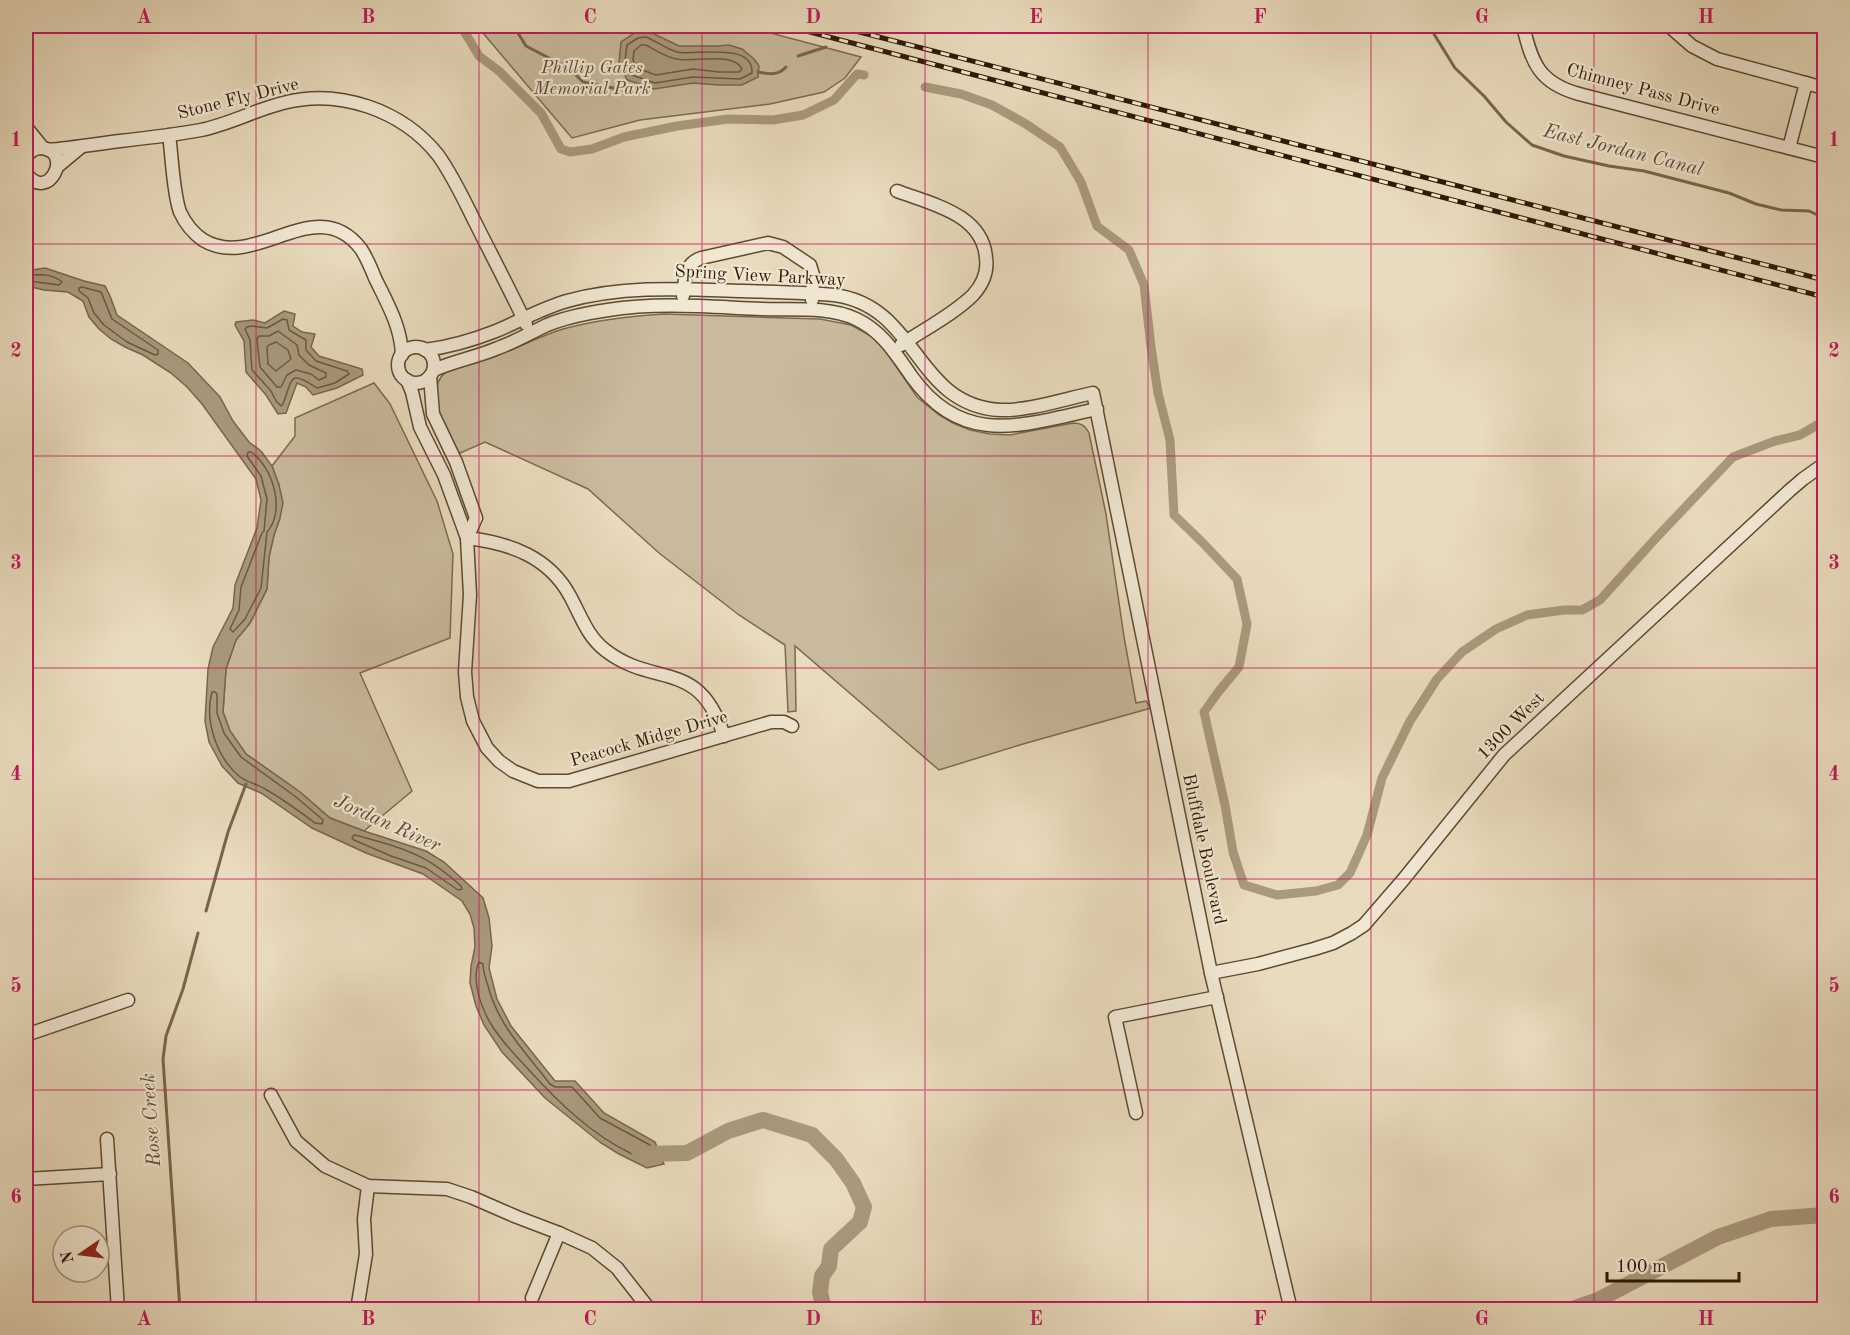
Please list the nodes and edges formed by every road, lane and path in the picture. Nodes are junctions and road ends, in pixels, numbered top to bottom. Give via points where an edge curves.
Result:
1 (1523, 26) edge
2 (1669, 26) edge
3 (1806, 83) junction
4 (1824, 88) edge
5 (26, 127) edge
6 (169, 135) junction
7 (26, 146) edge
8 (81, 147) junction
9 (1789, 148) junction
10 (46, 149) junction
11 (26, 157) edge
12 (1824, 157) edge
13 (57, 167) junction
14 (27, 177) edge
15 (897, 191) dead end
16 (684, 289) junction
17 (812, 294) junction
18 (682, 306) junction
19 (811, 310) junction
20 (524, 318) junction
21 (398, 327) junction
22 (531, 333) junction
23 (907, 341) junction
24 (422, 348) junction
25 (894, 351) junction
26 (402, 355) junction
27 (432, 373) junction
28 (407, 380) junction
29 (1093, 393) joint
30 (1097, 409) junction
31 (1824, 464) edge
32 (467, 538) junction
33 (792, 726) dead end
34 (724, 736) junction
35 (1211, 973) junction
36 (1217, 997) junction
37 (128, 1000) dead end
38 (26, 1035) edge
39 (271, 1095) dead end
40 (1136, 1113) dead end
41 (107, 1139) dead end
42 (110, 1174) junction
43 (26, 1179) edge
44 (368, 1186) junction
45 (559, 1233) junction
46 (532, 1298) dead end
47 (118, 1310) edge
48 (357, 1310) edge
49 (650, 1310) edge
50 (1291, 1310) edge

1 - 9 street, Chimney Pass Drive via 1536,66 1558,87
2 - 3 street via 1692,46 1717,59
3 - 4 street
3 - 9 street
5 - 10 street
6 - 8 street, Stone Fly Drive
6 - 20 street, Stone Fly Drive via 212,128 284,103 308,99 346,101 392,117 418,135 445,165
6 - 21 street via 179,210 199,237 222,248 239,249 305,228 327,228 342,234 364,254
7 - 11 street
8 - 10 street, Stone Fly Drive
8 - 13 street, Stone Fly Drive
9 - 12 street, Chimney Pass Drive
10 - 11 street via 36,149
10 - 13 street via 56,157
13 - 14 street, Stone Fly Drive via 45,182
15 - 23 street via 968,221 983,242 987,261 983,280 971,297
16 - 17 street, Spring View Parkway
16 - 17 street via 687,270 697,259 768,243 783,247 810,265
16 - 18 street
16 - 20 street, Spring View Parkway via 597,294
17 - 19 street
17 - 23 street, Spring View Parkway via 846,298 869,307 889,320
18 - 19 street, Spring View Parkway
18 - 22 street, Spring View Parkway via 629,307 590,313
19 - 25 street, Spring View Parkway via 854,318 879,334
20 - 22 street, Stone Fly Drive
20 - 24 street, Spring View Parkway via 472,339
21 - 24 street
21 - 26 street
22 - 27 street, Spring View Parkway
23 - 25 street
23 - 29 street, Spring View Parkway via 944,388 981,407 1017,409
24 - 26 street via 409,349
24 - 27 street via 433,358
25 - 30 street, Spring View Parkway via 918,385 938,404 978,424 1020,425
26 - 28 street via 399,369
27 - 28 street via 422,382
27 - 32 street, Peacock Midge Drive via 432,414 456,462 476,518
28 - 32 street, Peacock Midge Drive via 420,428 444,474
29 - 30 street, Bluffdale Boulevard
30 - 35 street, Bluffdale Boulevard
31 - 35 street, 1300 West via 1796,485 1504,755 1364,925 1314,949
32 - 34 street via 511,546 545,566 566,588 585,627 598,643 629,664 674,677 702,693 715,710
32 - 34 street, Peacock Midge Drive via 467,697 482,740 506,767 538,780 569,781
33 - 34 street, Peacock Midge Drive via 771,722
35 - 36 street, Bluffdale Boulevard
36 - 40 street via 1115,1017
36 - 50 street, Bluffdale Boulevard
37 - 38 street
39 - 44 street via 296,1141 325,1166
41 - 42 street
42 - 43 street
42 - 47 street
44 - 45 street via 447,1190
44 - 48 street via 366,1254
45 - 46 street
45 - 49 street via 592,1248 617,1268

